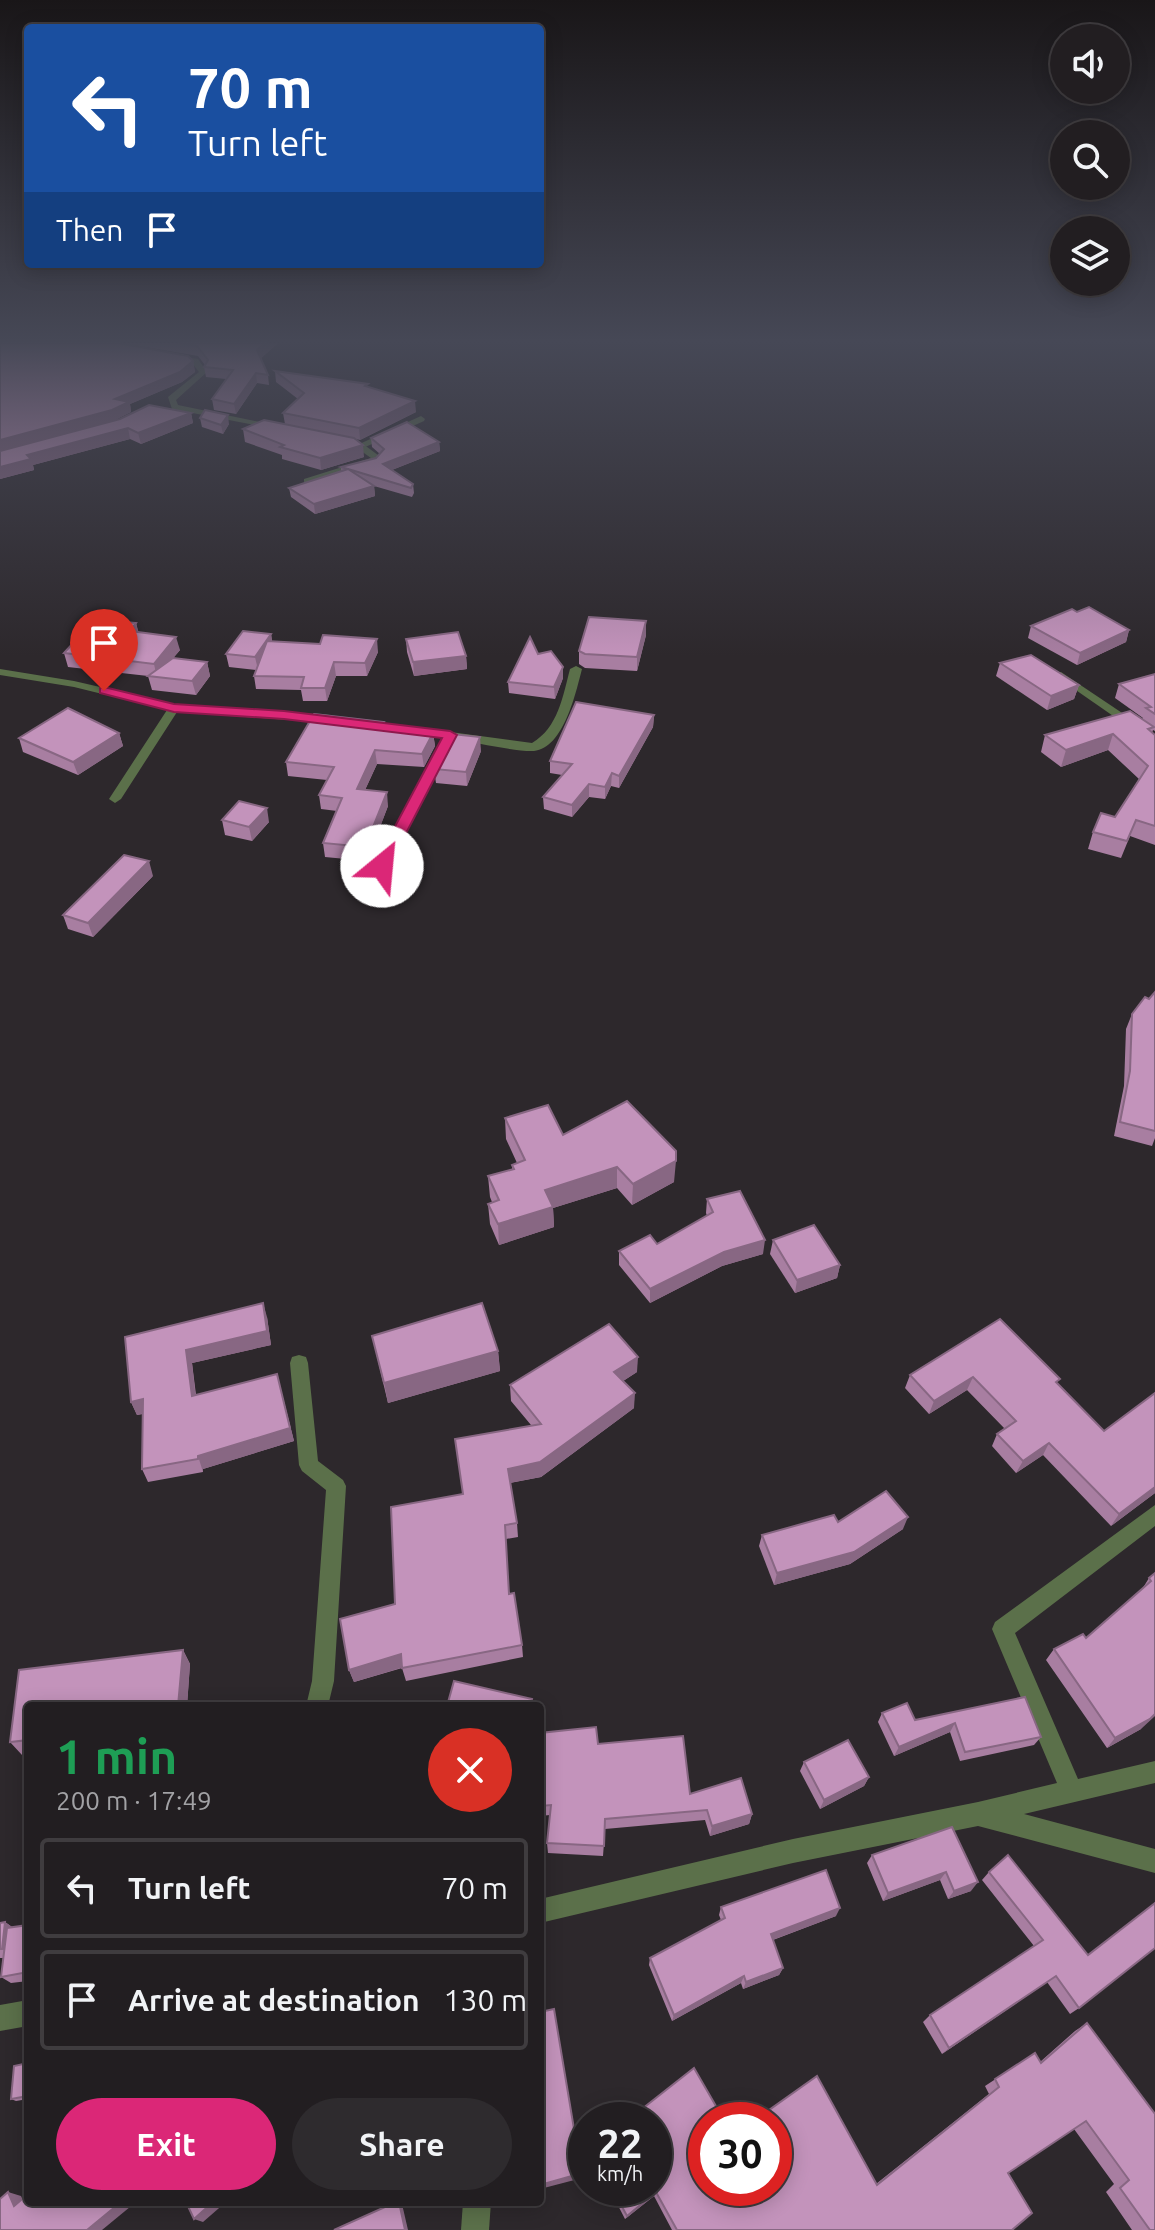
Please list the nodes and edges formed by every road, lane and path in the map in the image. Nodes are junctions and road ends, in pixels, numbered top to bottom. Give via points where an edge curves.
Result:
1 (362, 447) edge
2 (307, 481) edge
3 (576, 669) dead end
4 (0, 672) edge
5 (1057, 672) edge
6 (174, 708) junction
7 (342, 721) edge
8 (356, 722) edge
9 (450, 735) junction
10 (1155, 741) edge
11 (115, 799) dead end
12 (382, 866) dead end
13 (299, 1363) dead end
14 (1155, 1514) edge
15 (318, 1702) edge
16 (1155, 1772) edge
17 (1072, 1791) junction
18 (978, 1814) junction
19 (1155, 1861) edge
20 (544, 1910) edge
21 (24, 2014) edge
22 (0, 2018) edge
23 (477, 2206) edge
24 (475, 2230) edge

1 - 2 street via 377,458 372,463
3 - 9 street via 566,709 546,742 517,746
4 - 6 street
5 - 10 street
6 - 7 street
6 - 11 street
8 - 9 street
9 - 12 street
13 - 15 street via 309,1465 336,1486
14 - 17 street via 1003,1629
16 - 17 street
17 - 18 street
18 - 19 street
18 - 20 street
21 - 22 street
23 - 24 street

